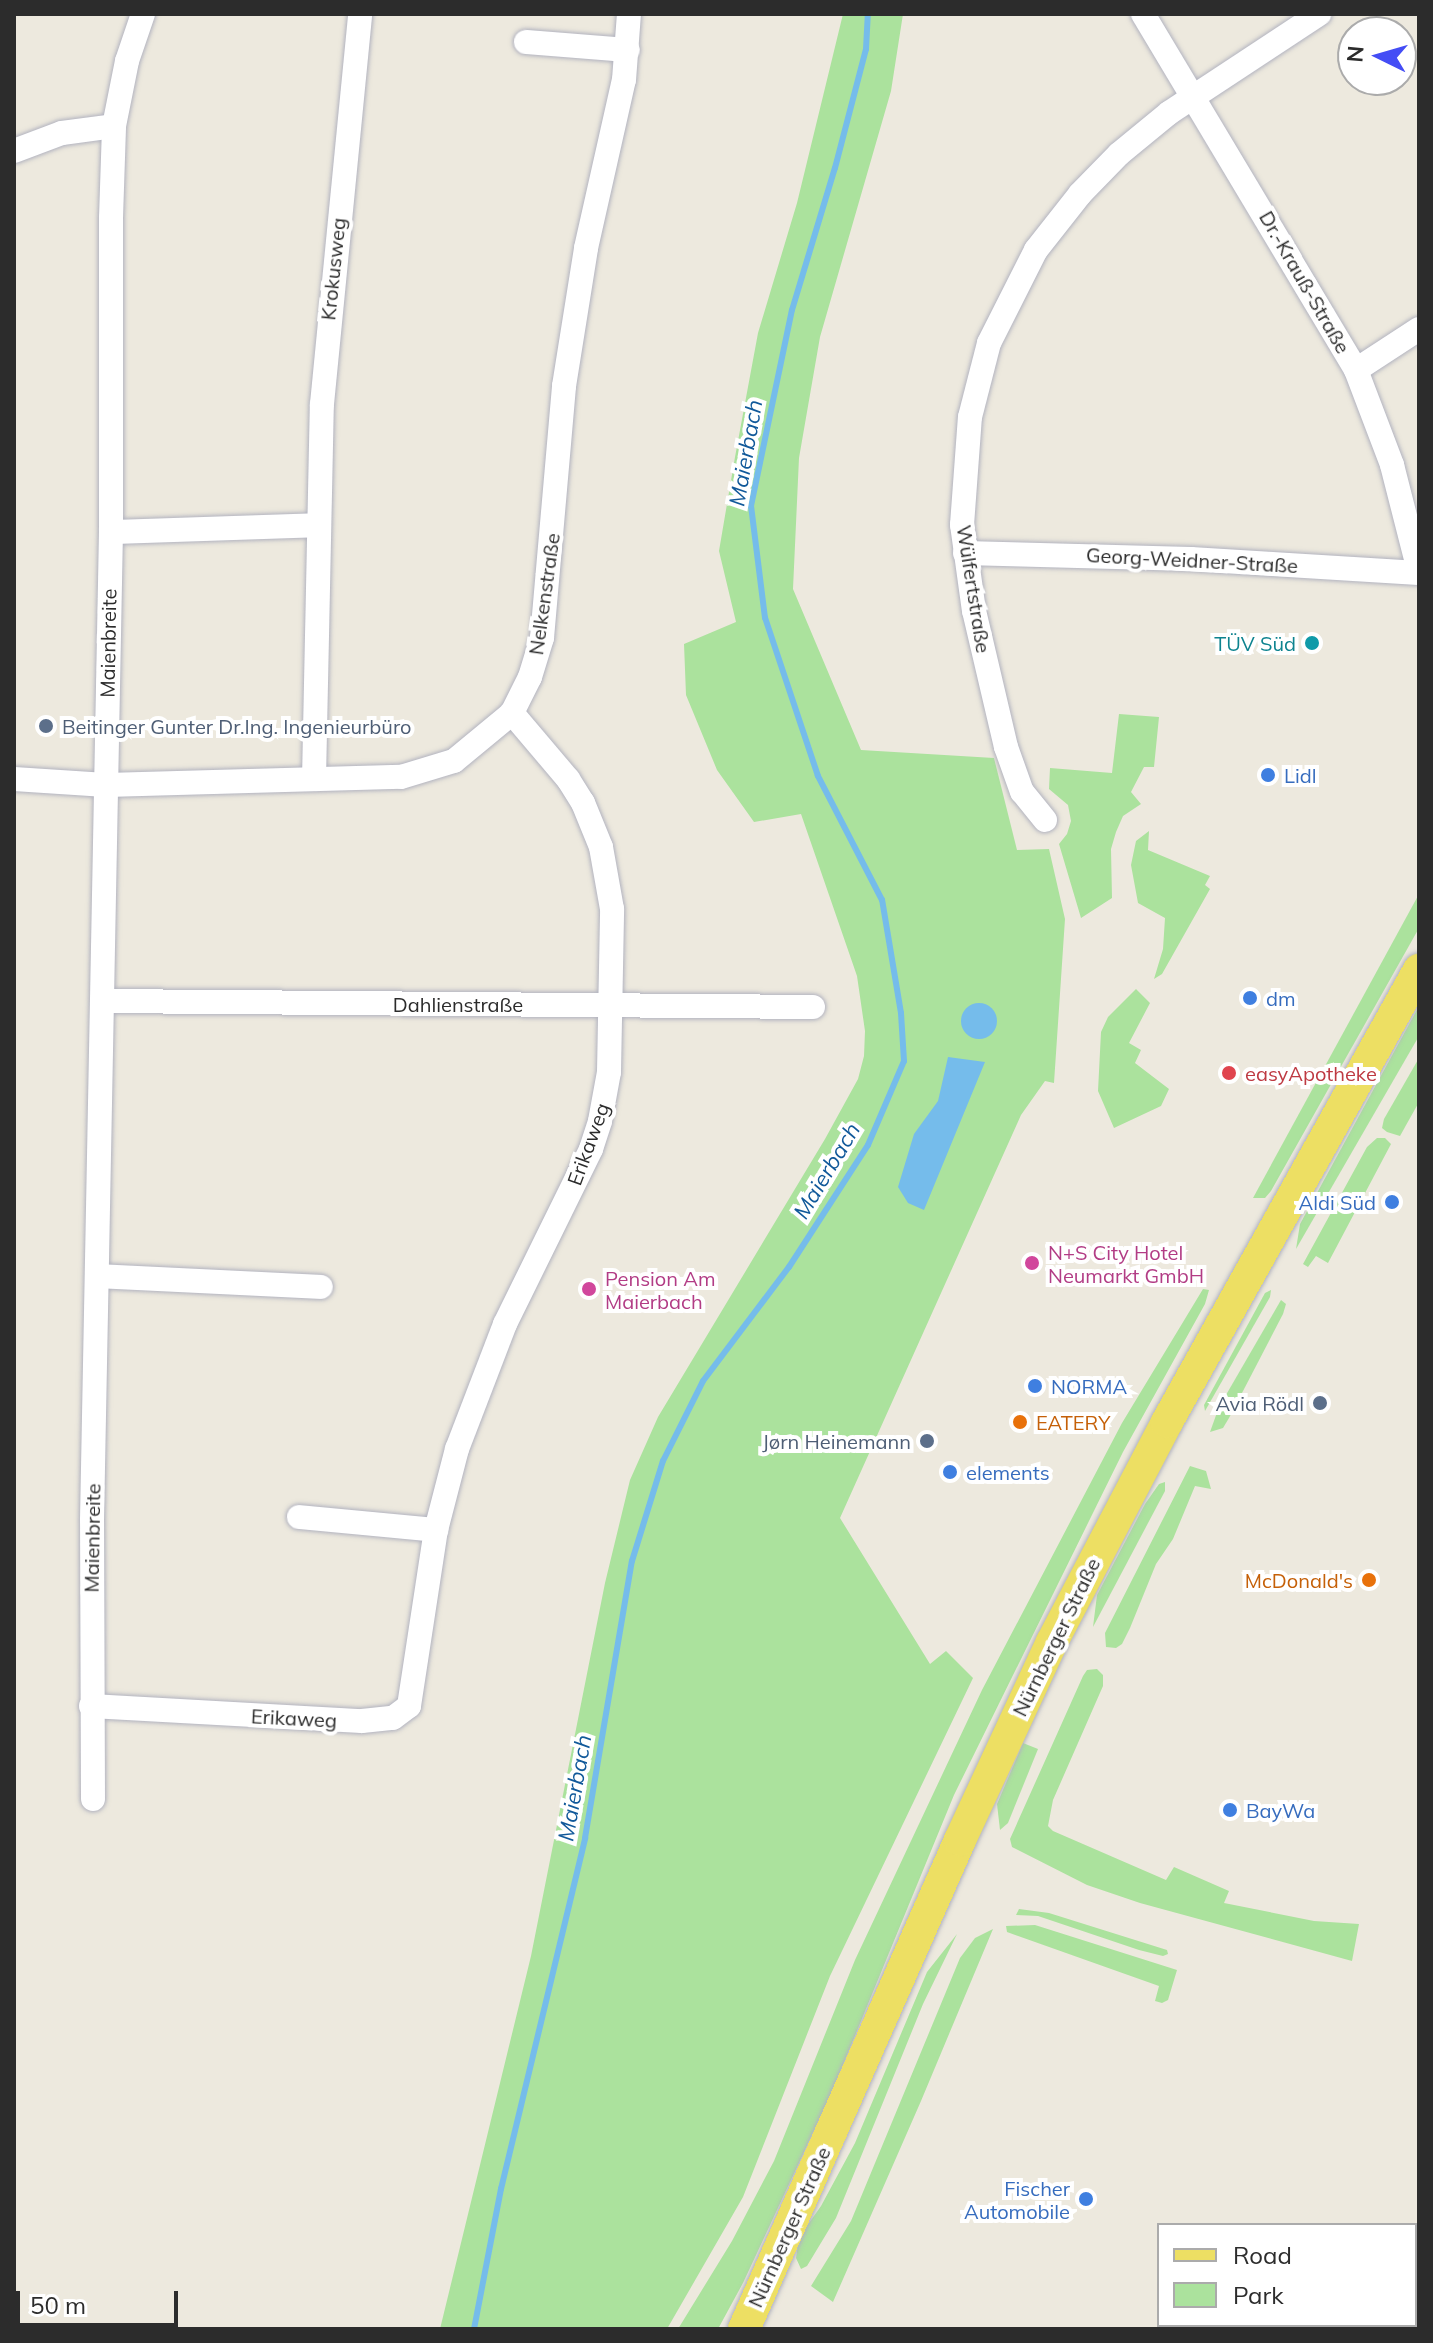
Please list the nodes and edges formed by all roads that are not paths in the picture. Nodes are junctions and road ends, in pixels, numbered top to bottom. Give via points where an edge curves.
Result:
1 (143, 14) edge
2 (360, 14) edge
3 (629, 14) edge
4 (1143, 14) edge
5 (1319, 14) edge
6 (526, 42) dead end
7 (628, 50) junction
8 (1193, 97) junction
9 (114, 126) junction
10 (14, 151) edge
11 (1419, 329) edge
12 (1356, 370) junction
13 (319, 525) junction
14 (111, 532) junction
15 (965, 553) junction
16 (1419, 572) edge
17 (512, 713) junction
18 (14, 779) edge
19 (314, 779) junction
20 (106, 785) junction
21 (1045, 820) dead end
22 (1419, 970) edge
23 (102, 1001) junction
24 (612, 1006) junction
25 (813, 1007) dead end
26 (98, 1276) junction
27 (321, 1287) dead end
28 (299, 1517) dead end
29 (436, 1530) junction
30 (91, 1706) junction
31 (93, 1799) dead end
32 (744, 2329) edge

1 - 9 street, Maienbreite
2 - 13 street, Krokusweg via 329,305
3 - 7 street, Nelkenstraße
4 - 8 street, Dr.-Krauß-Straße
5 - 8 street, Wülfertstraße
6 - 7 street
7 - 17 street, Nelkenstraße via 570,347 542,638
8 - 12 street, Dr.-Krauß-Straße
8 - 15 street, Wülfertstraße via 1139,136 1080,194 1036,250 1004,308 970,417 962,490
9 - 10 street via 62,133
9 - 14 street, Maienbreite
11 - 12 street
12 - 16 street, Dr.-Krauß-Straße via 1392,465
13 - 14 street
13 - 19 street, Krokusweg
14 - 20 street, Maienbreite
15 - 16 street, Georg-Weidner-Straße
15 - 21 street, Wülfertstraße via 991,691 1015,778
17 - 19 street, Nelkenstraße via 478,745 438,768 401,777
17 - 24 street, Erikaweg via 568,779 595,828 612,909
18 - 20 street, Nelkenstraße
19 - 20 street, Nelkenstraße
20 - 23 street, Maienbreite
22 - 32 main road, Nürnberger Straße via 1154,1445 1052,1642
23 - 24 street, Dahlienstraße
23 - 26 street, Maienbreite
24 - 25 street, Dahlienstraße
24 - 29 street, Erikaweg via 600,1121 580,1174 484,1372
26 - 27 street
26 - 30 street, Maienbreite
28 - 29 street
29 - 30 street, Erikaweg via 412,1697 401,1715 362,1721
30 - 31 street, Maienbreite

